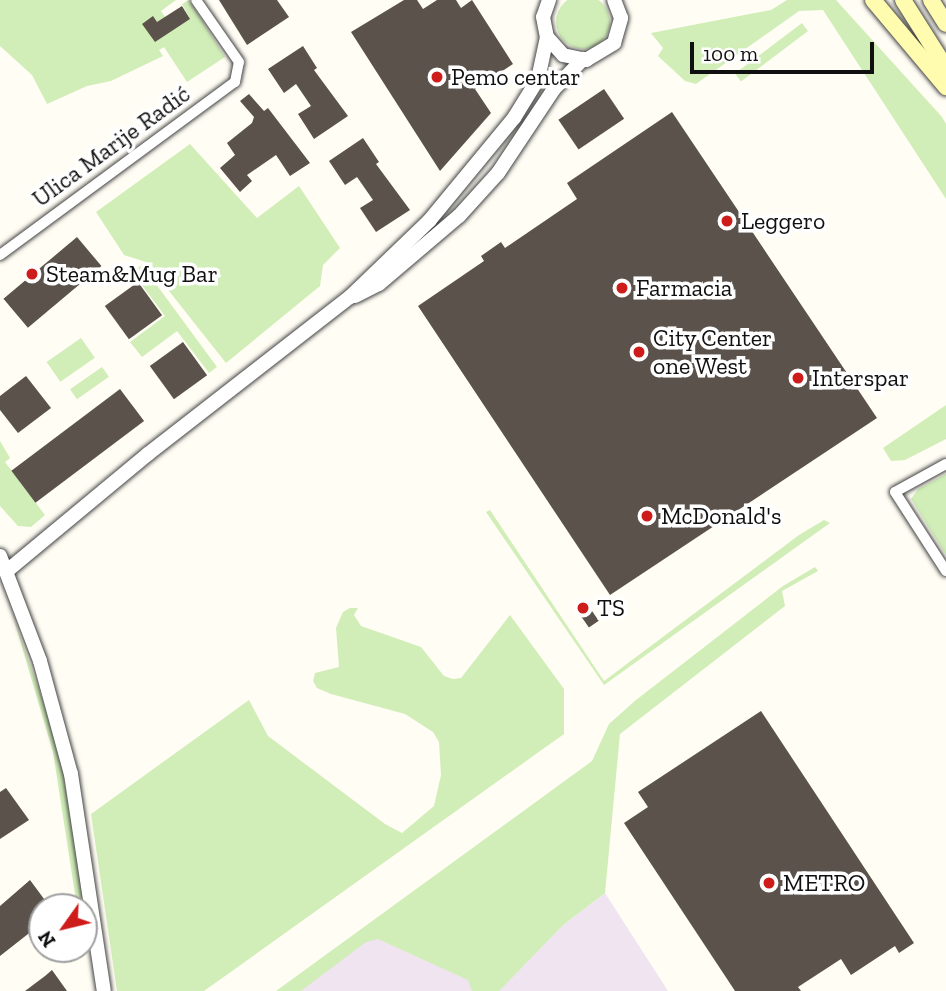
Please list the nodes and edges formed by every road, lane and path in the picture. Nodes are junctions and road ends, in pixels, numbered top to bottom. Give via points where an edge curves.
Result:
1 (196, 0) edge
2 (549, 0) edge
3 (873, 0) edge
4 (903, 0) edge
5 (931, 0) edge
6 (617, 2) edge
7 (946, 24) edge
8 (547, 37) junction
9 (583, 59) junction
10 (946, 68) edge
11 (946, 87) edge
12 (0, 255) edge
13 (350, 298) junction
14 (946, 464) edge
15 (0, 556) edge
16 (946, 571) edge
17 (3, 575) edge
18 (104, 991) edge

1 - 12 street, Ulica Marije Radić via 241,68 232,85
2 - 8 street via 543,17
3 - 11 main road
4 - 10 main road
5 - 7 main road
6 - 9 street via 621,18 614,43 596,57
8 - 9 street via 563,55
8 - 13 street via 537,79 514,118 429,221
9 - 13 street via 554,89 498,173 459,216 379,284
13 - 17 street via 148,454
14 - 16 street via 895,492
15 - 17 street
17 - 18 street via 40,661 71,774

